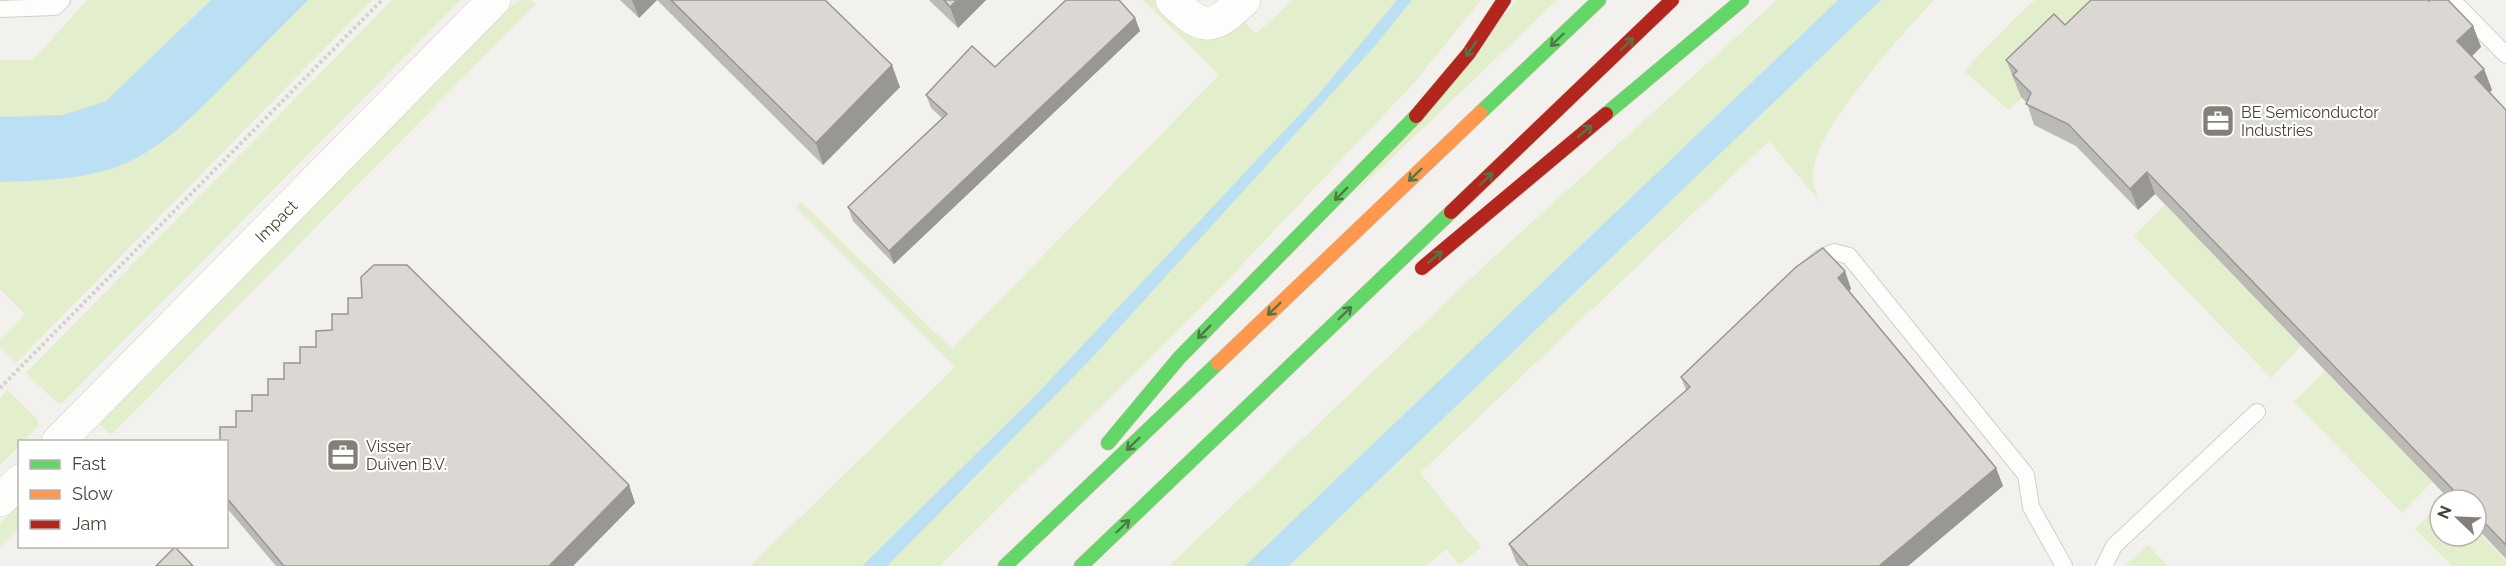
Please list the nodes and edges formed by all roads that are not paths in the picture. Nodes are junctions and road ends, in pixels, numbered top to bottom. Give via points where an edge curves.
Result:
1 (62, 0) edge
2 (494, 0) edge
3 (1172, 0) edge
4 (1244, 0) edge
5 (1504, 0) edge
6 (1599, 0) edge
7 (1672, 0) edge
8 (1742, 0) edge
9 (2452, 0) edge
10 (0, 9) edge
11 (2506, 55) edge
12 (1802, 275) edge
13 (1411, 277) dead end
14 (1347, 331) dead end
15 (2257, 412) dead end
16 (59, 440) edge
17 (1095, 458) dead end
18 (1181, 470) junction
19 (1080, 476) dead end
20 (18, 483) edge
21 (0, 500) edge
22 (1005, 566) edge
23 (1081, 566) edge
24 (2064, 566) edge
25 (2104, 566) edge

1 - 10 lane via 55,7
2 - 16 street, Impact
3 - 4 street via 1188,16 1212,24
5 -> 17 highway via 1469,53 1402,133 1179,358
6 -> 22 highway
18 -> 7 highway
13 -> 8 highway
9 - 11 lane
12 - 24 lane via 1834,252 1849,256 2026,475 2031,507
14 - 18 highway
15 - 25 lane via 2114,546
23 -> 18 highway
19 - 22 highway
20 - 21 street

